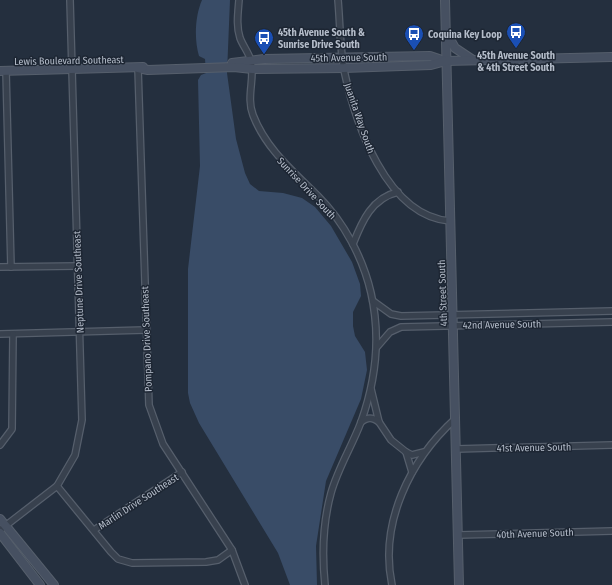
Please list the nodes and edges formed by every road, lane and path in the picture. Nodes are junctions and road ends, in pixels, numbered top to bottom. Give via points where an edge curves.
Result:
1 (70, 0) edge
2 (239, 0) edge
3 (338, 0) edge
4 (445, 0) edge
5 (446, 31) junction
6 (611, 57) edge
7 (344, 59) junction
8 (474, 60) junction
9 (446, 61) junction
10 (251, 65) junction
11 (138, 68) junction
12 (344, 68) junction
13 (72, 70) junction
14 (3, 71) edge
15 (398, 192) junction
16 (450, 221) junction
17 (353, 244) junction
18 (77, 266) junction
19 (0, 267) edge
20 (11, 267) junction
21 (373, 302) junction
22 (610, 311) edge
23 (452, 314) junction
24 (610, 322) edge
25 (452, 326) junction
26 (145, 330) junction
27 (79, 332) junction
28 (0, 334) edge
29 (13, 334) junction
30 (377, 348) junction
31 (371, 386) junction
32 (455, 419) junction
33 (361, 422) junction
34 (380, 422) junction
35 (0, 445) edge
36 (612, 445) edge
37 (456, 449) junction
38 (406, 452) junction
39 (424, 452) junction
40 (182, 472) junction
41 (412, 472) junction
42 (56, 486) junction
43 (0, 519) edge
44 (2, 530) edge
45 (94, 530) junction
46 (612, 531) edge
47 (458, 535) junction
48 (232, 550) junction
49 (52, 582) edge
50 (41, 585) edge
51 (245, 585) edge
52 (325, 585) edge
53 (392, 585) edge
54 (459, 585) edge

1 - 13 street, Neptune Drive Southeast
2 - 10 street, Sunrise Drive South via 237,29
3 - 7 street, Juanita Way South
4 - 5 street, 4th Street South
5 - 8 street via 455,48
5 - 9 street, 4th Street South
6 - 8 street, 45th Avenue South
7 - 9 street, 45th Avenue South via 430,56
7 - 10 street, 45th Avenue South
7 - 12 street, Juanita Way South
8 - 9 street, 45th Avenue South
9 - 12 street, 45th Avenue South via 431,65
9 - 16 street, 4th Street South
10 - 11 street, Lewis Boulevard Southeast via 148,70
10 - 12 street, 45th Avenue South
10 - 17 street, Sunrise Drive South via 250,106 261,132 284,164 330,210
11 - 13 street, Lewis Boulevard Southeast
11 - 26 street, Pompano Drive Southeast
12 - 15 street, Juanita Way South via 355,109 372,153 382,173
13 - 14 street, Lewis Boulevard Southeast
13 - 18 street, Neptune Drive Southeast
14 - 20 street
15 - 16 street, Juanita Way South via 428,216
15 - 17 street via 388,194 377,201 368,212
16 - 23 street, 4th Street South
17 - 21 street, Sunrise Drive South via 360,258
18 - 20 street
18 - 27 street, Neptune Drive Southeast
19 - 20 street
21 - 23 street, 42nd Avenue South via 391,314
21 - 30 street, Sunrise Drive South
22 - 23 street, 42nd Avenue South
22 - 24 street
23 - 25 street, 4th Street South
24 - 25 street, 42nd Avenue South
25 - 30 street, 42nd Avenue South via 401,327 390,332
25 - 32 street, 4th Street South
26 - 27 street
26 - 40 street, Pompano Drive Southeast via 149,405 163,444
27 - 29 street
27 - 42 street, Neptune Drive Southeast via 82,420 75,455
28 - 29 street
29 - 35 street via 12,428
30 - 31 street, Sunrise Drive South
31 - 33 street, Sunrise Drive South
31 - 34 street
32 - 37 street, 4th Street South
32 - 39 street via 440,432
33 - 34 street via 367,418 374,418
33 - 52 street, Sunrise Drive South via 331,493 324,547
34 - 38 street via 391,440
36 - 37 street, 41st Avenue South
37 - 47 street, 4th Street South
38 - 39 street via 412,455
38 - 41 street
39 - 41 street
40 - 45 street, Marlin Drive Southeast
40 - 48 street, Pompano Drive Southeast
41 - 53 street via 397,507 392,532
42 - 44 street, Neptune Drive Southeast
42 - 45 street
43 - 44 street
44 - 49 street
44 - 50 street
45 - 48 street via 118,559 132,564 206,562 218,560
46 - 47 street, 40th Avenue South
47 - 54 street, 4th Street South
48 - 51 street, Pompano Drive Southeast
49 - 50 street

